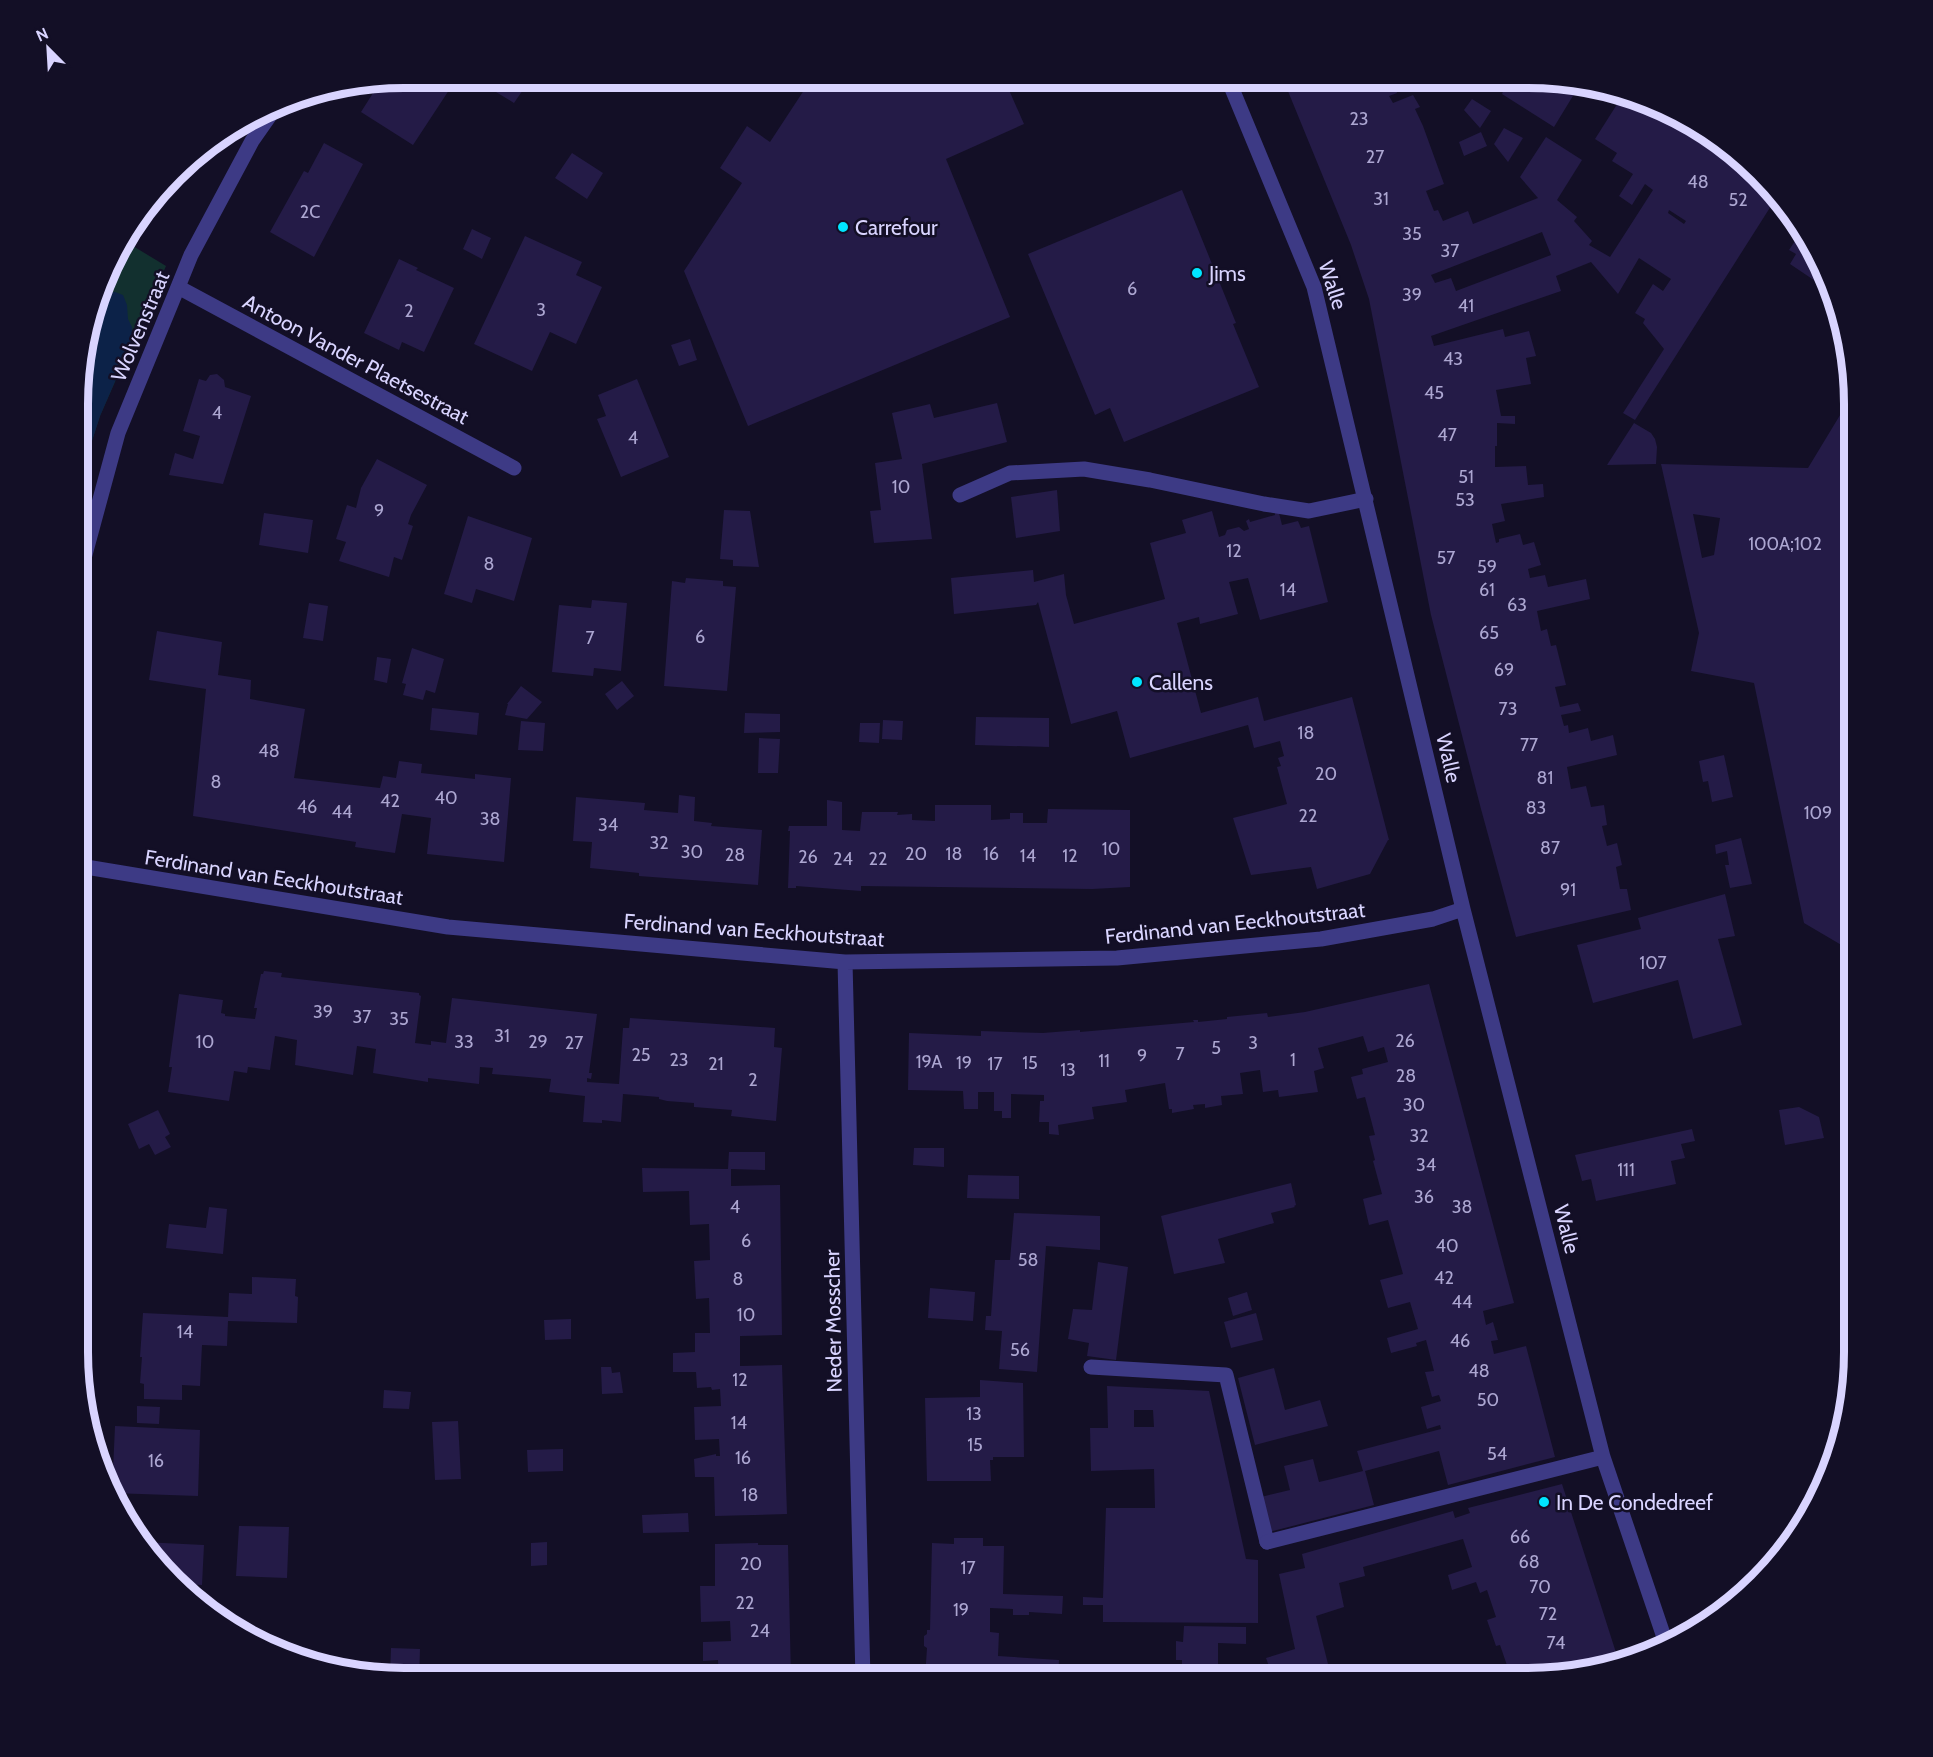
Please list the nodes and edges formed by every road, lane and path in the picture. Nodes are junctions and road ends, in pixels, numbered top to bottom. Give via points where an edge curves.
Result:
1 (1232, 88) edge
2 (266, 120) edge
3 (178, 287) junction
4 (514, 468) dead end
5 (960, 495) dead end
6 (1366, 499) junction
7 (88, 544) edge
8 (88, 867) edge
9 (1463, 909) junction
10 (845, 962) junction
11 (1091, 1367) dead end
12 (1604, 1457) junction
13 (1664, 1638) edge
14 (862, 1668) edge

1 - 6 street, Walle via 1314,287
2 - 3 street, Wolvenstraat via 191,255
3 - 4 street, Antoon Vander Plaetsestraat
3 - 7 street, Wolvenstraat via 118,434
5 - 6 street via 1010,473 1084,470 1310,511
6 - 9 street, Walle
8 - 10 street, Ferdinand van Eeckhoutstraat via 448,927
9 - 10 street, Ferdinand van Eeckhoutstraat via 1433,919 1321,939 1117,958
9 - 12 street, Walle
10 - 14 street, Neder Mosscher
11 - 12 street via 1226,1375 1267,1542
12 - 13 street, Walle

